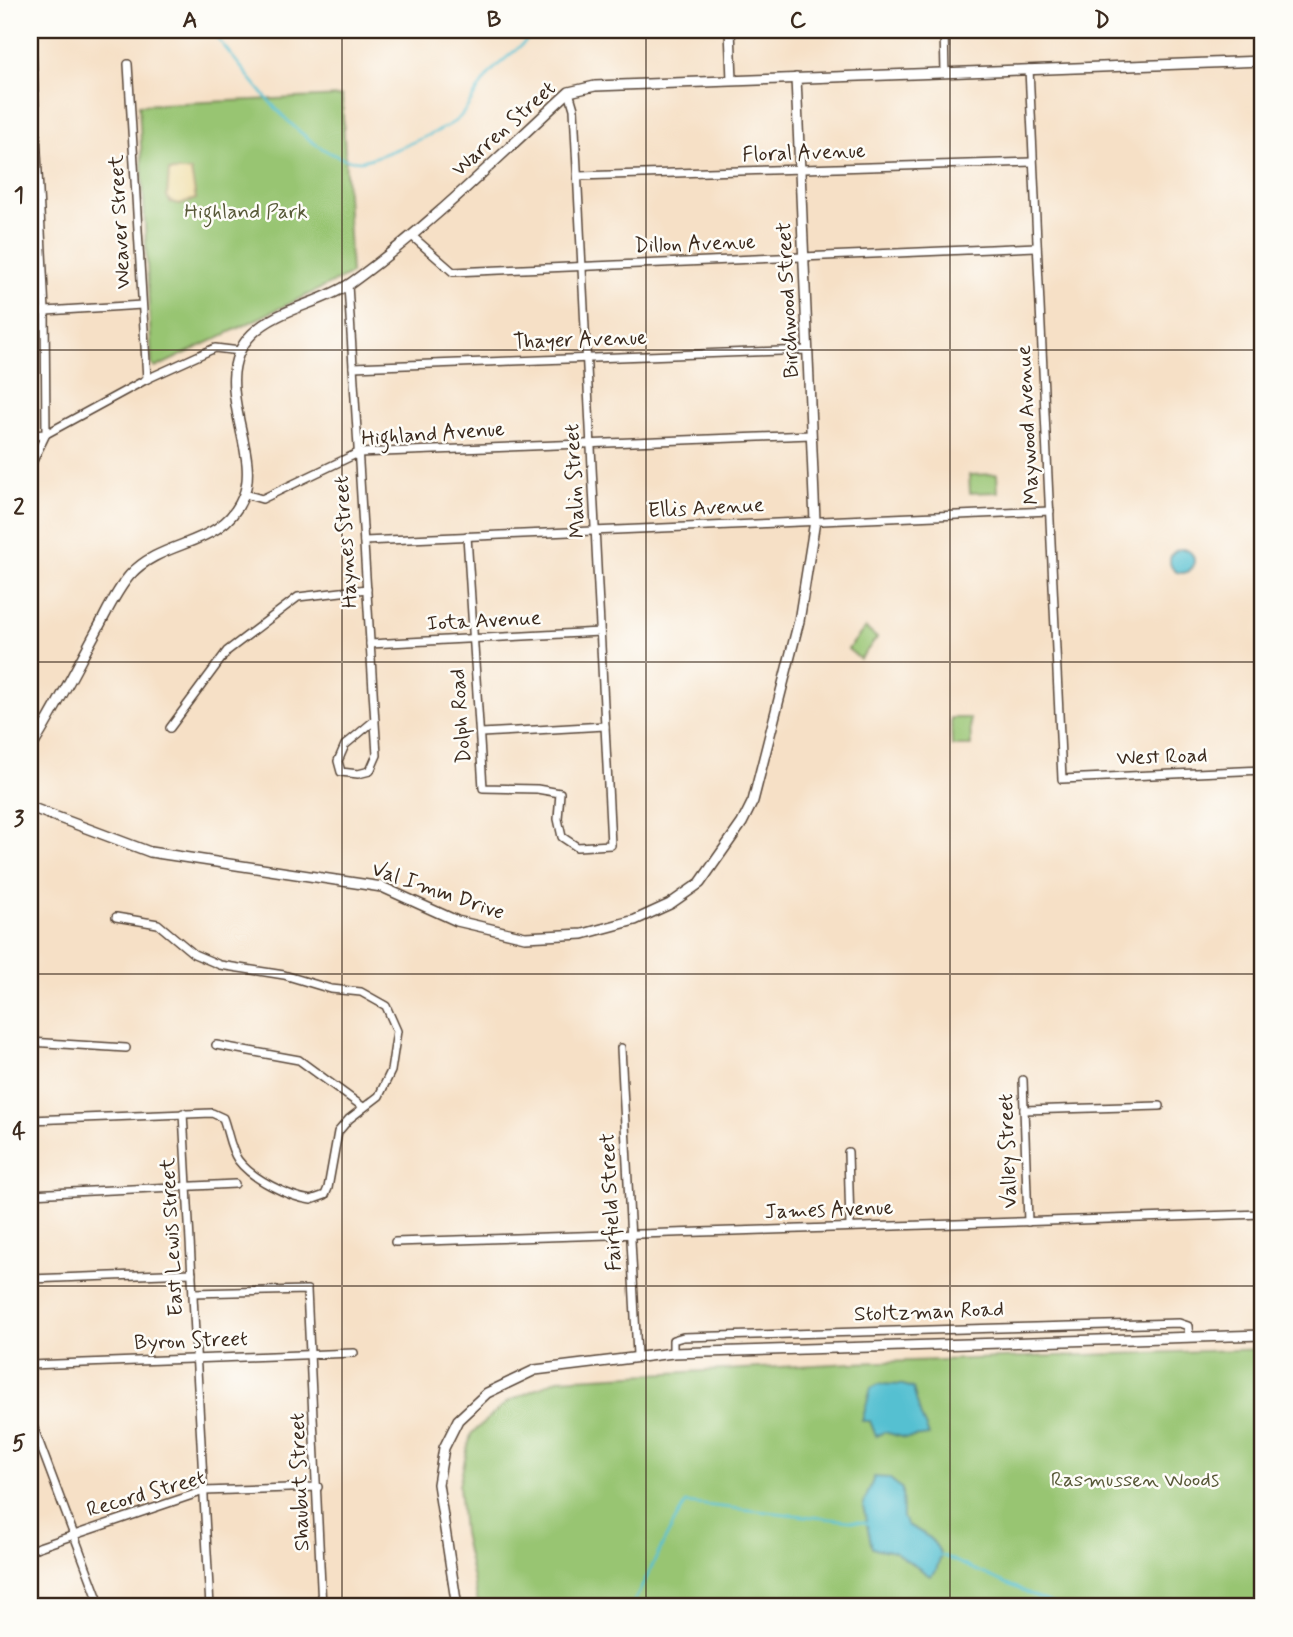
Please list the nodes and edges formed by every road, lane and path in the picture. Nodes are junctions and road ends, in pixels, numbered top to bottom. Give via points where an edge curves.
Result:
1 (730, 30) edge
2 (944, 30) edge
3 (32, 53) dead end
4 (1263, 61) edge
5 (128, 64) dead end
6 (1029, 69) junction
7 (945, 73) junction
8 (796, 78) junction
9 (732, 80) junction
10 (569, 92) junction
11 (1032, 162) junction
12 (800, 171) junction
13 (578, 176) junction
14 (412, 236) junction
15 (40, 242) junction
16 (30, 243) edge
17 (1037, 247) junction
18 (804, 257) junction
19 (582, 267) junction
20 (348, 285) junction
21 (142, 305) junction
22 (45, 311) junction
23 (30, 312) edge
24 (808, 350) junction
25 (240, 351) junction
26 (586, 357) junction
27 (353, 367) junction
28 (147, 379) junction
29 (46, 434) junction
30 (30, 435) edge
31 (811, 435) junction
32 (591, 443) junction
33 (358, 453) junction
34 (30, 467) edge
35 (245, 495) junction
36 (1050, 511) junction
37 (815, 521) junction
38 (595, 531) junction
39 (467, 536) junction
40 (364, 541) junction
41 (367, 589) junction
42 (600, 632) junction
43 (473, 639) junction
44 (370, 644) junction
45 (375, 720) junction
46 (605, 726) junction
47 (170, 728) dead end
48 (481, 733) junction
49 (30, 750) edge
50 (1263, 770) edge
51 (1062, 779) joint
52 (30, 807) edge
53 (585, 847) joint
54 (116, 918) dead end
55 (30, 1042) edge
56 (216, 1045) dead end
57 (126, 1048) dead end
58 (621, 1048) dead end
59 (1023, 1080) dead end
60 (1160, 1106) dead end
61 (363, 1107) junction
62 (1024, 1110) junction
63 (183, 1113) junction
64 (30, 1121) edge
65 (848, 1152) dead end
66 (235, 1184) dead end
67 (187, 1186) junction
68 (30, 1194) edge
69 (1263, 1214) edge
70 (1028, 1222) junction
71 (850, 1226) junction
72 (630, 1233) junction
73 (395, 1242) dead end
74 (191, 1273) junction
75 (30, 1279) edge
76 (193, 1293) junction
77 (1263, 1335) edge
78 (1189, 1338) junction
79 (354, 1353) dead end
80 (673, 1353) junction
81 (312, 1354) junction
82 (637, 1355) junction
83 (30, 1357) edge
84 (196, 1359) junction
85 (30, 1365) edge
86 (30, 1418) edge
87 (318, 1487) junction
88 (204, 1491) junction
89 (74, 1534) junction
90 (30, 1550) edge
91 (101, 1607) edge
92 (210, 1607) edge
93 (322, 1607) edge
94 (457, 1607) edge

1 - 9 street
2 - 7 street
3 - 15 street
4 - 6 street, Warren Street
5 - 21 street, Weaver Street
6 - 7 street, Warren Street
6 - 11 street, Maywood Avenue
7 - 8 street, Warren Street
8 - 9 street, Warren Street
8 - 12 street, Birchwood Street
9 - 10 street, Warren Street via 595,86
10 - 13 street, Malin Street
10 - 14 street, Warren Street
11 - 12 street, Floral Avenue
11 - 17 street, Maywood Avenue
12 - 13 street, Floral Avenue
12 - 18 street, Birchwood Street
13 - 19 street, Malin Street
14 - 19 street, Dillon Avenue via 453,272
14 - 20 street, Warren Street
15 - 16 street
15 - 22 street
17 - 18 street, Dillon Avenue
17 - 36 street, Maywood Avenue
18 - 19 street, Dillon Avenue
18 - 24 street, Birchwood Street
19 - 26 street, Malin Street
20 - 25 street, Warren Street via 262,327
20 - 27 street, Haynes Street
21 - 22 street
21 - 28 street, Weaver Street
22 - 23 street
22 - 29 street
24 - 26 street, Thayer Avenue
24 - 31 street, Birchwood Street
25 - 28 street via 215,348
25 - 35 street via 234,377 246,468
26 - 27 street, Thayer Avenue
26 - 32 street, Malin Street
27 - 33 street, Haynes Street
28 - 29 street
29 - 30 street
29 - 34 street
31 - 32 street, Highland Avenue
31 - 37 street, Birchwood Street
32 - 33 street, Highland Avenue
32 - 38 street, Malin Street
33 - 35 street, Highland Avenue via 262,499
33 - 40 street, Haynes Street
35 - 49 street via 216,532 163,552 130,575
36 - 37 street, Ellis Avenue
36 - 51 street, Maywood Avenue
37 - 38 street, Ellis Avenue
37 - 52 street, Val Imm Drive via 799,621 753,801 699,883 670,904 635,920 583,934 524,937 457,921 382,887 150,852
38 - 39 street, Ellis Avenue
38 - 42 street, Malin Street
39 - 40 street, Ellis Avenue
39 - 43 street, Dolph Road
40 - 41 street, Haynes Street
41 - 44 street, Haynes Street
41 - 47 street via 298,597 227,651
42 - 43 street, Iota Avenue
42 - 46 street, Malin Street
43 - 44 street, Iota Avenue
43 - 48 street, Dolph Road
44 - 45 street, Haynes Street
45 - 45 street, Haynes Street via 345,746 338,761 341,772 358,775 370,771 377,755
46 - 48 street
46 - 53 street, Malin Street via 611,845
48 - 53 street, Dolph Road via 483,788 560,793 562,837
50 - 51 street, West Road
54 - 61 street via 158,924 194,954 220,965 284,975 379,999 395,1023 396,1042 384,1088
55 - 57 street
56 - 61 street via 299,1060
58 - 72 street, Fairfield Street
59 - 62 street, Valley Street
60 - 62 street
61 - 63 street via 338,1132 325,1195 311,1200 278,1188 244,1166 223,1118 212,1113
62 - 70 street, Valley Street
63 - 64 street
63 - 67 street, East Lewis Street
65 - 71 street
66 - 67 street
67 - 68 street
67 - 74 street, East Lewis Street
69 - 70 street, James Avenue
70 - 71 street, James Avenue
71 - 72 street, James Avenue
72 - 73 street, James Avenue
72 - 82 street, Fairfield Street
74 - 75 street
74 - 76 street, East Lewis Street
76 - 81 street, Shaubut Street via 307,1290
76 - 84 street, East Lewis Street
77 - 78 street, Stoltzman Road
78 - 80 street, Stoltzman Road
78 - 80 street, Stoltzman Road via 1188,1326 1180,1323 676,1337
79 - 81 street, Byron Street
80 - 82 street, Stoltzman Road
81 - 84 street, Byron Street
81 - 87 street, Shaubut Street
82 - 94 street, Stoltzman Road via 535,1370 486,1393 458,1420 444,1448 438,1484
83 - 85 street
84 - 85 street, Byron Street
84 - 88 street, East Lewis Street
86 - 89 street
87 - 88 street, Record Street
87 - 93 street, Shaubut Street
88 - 89 street, Record Street
88 - 92 street, East Lewis Street
89 - 90 street, Record Street
89 - 91 street

